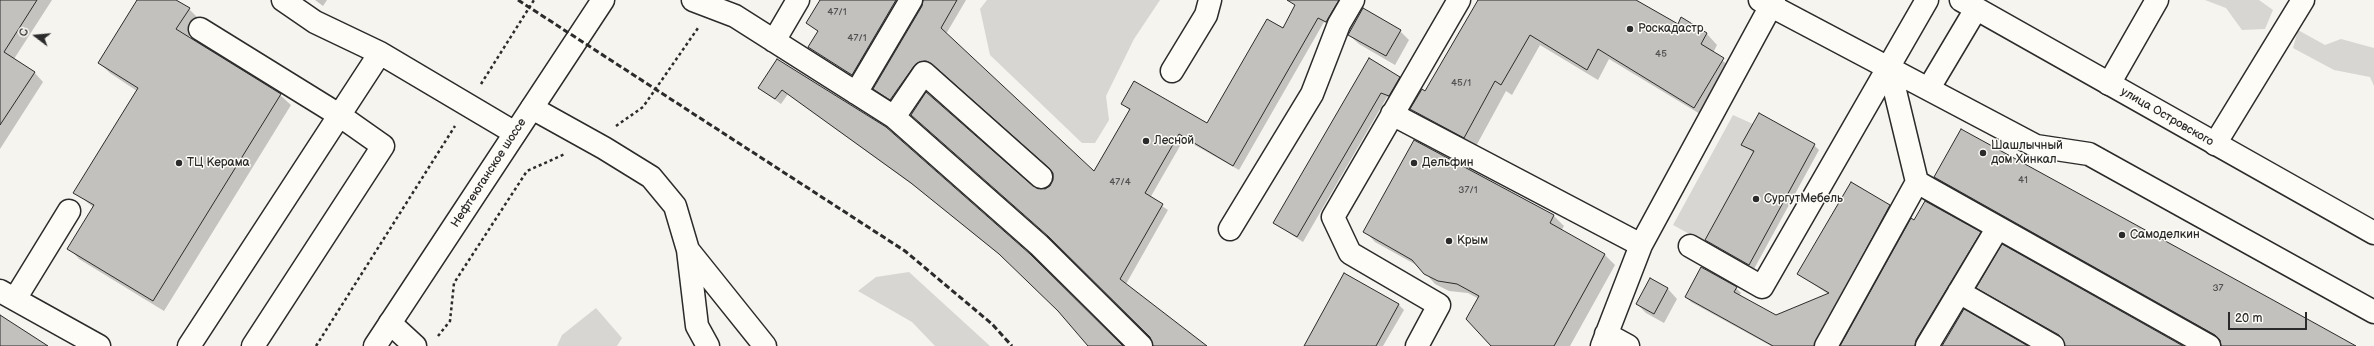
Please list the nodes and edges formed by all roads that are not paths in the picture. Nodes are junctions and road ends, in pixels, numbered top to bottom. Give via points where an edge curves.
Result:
1 (283, 0) edge
2 (602, 0) edge
3 (798, 0) edge
4 (910, 0) edge
5 (1210, 0) edge
6 (1353, 0) edge
7 (1459, 0) edge
8 (1927, 0) edge
9 (2157, 0) edge
10 (2303, 0) edge
11 (1768, 2) edge
12 (703, 4) edge
13 (1969, 4) edge
14 (200, 29) dead end
15 (774, 41) junction
16 (380, 53) junction
17 (1889, 66) junction
18 (1172, 71) dead end
19 (2109, 84) junction
20 (1929, 88) junction
21 (856, 93) junction
22 (532, 108) junction
23 (1392, 114) junction
24 (339, 115) junction
25 (894, 117) junction
26 (515, 133) junction
27 (2215, 144) junction
28 (1041, 177) dead end
29 (1917, 182) junction
30 (69, 211) dead end
31 (1230, 229) dead end
32 (1997, 229) junction
33 (2374, 233) edge
34 (1641, 245) junction
35 (1690, 246) dead end
36 (688, 250) junction
37 (1959, 292) junction
38 (8, 295) edge
39 (2374, 312) edge
40 (390, 323) junction
41 (1604, 340) edge
42 (424, 344) edge
43 (99, 346) edge
44 (189, 346) edge
45 (253, 346) edge
46 (375, 346) edge
47 (708, 346) edge
48 (765, 346) edge
49 (1141, 346) edge
50 (1417, 346) edge
51 (1628, 346) edge
52 (1826, 346) edge
53 (1927, 346) edge
54 (2053, 346) edge
55 (2209, 346) edge

1 - 16 main road via 316,22
2 - 22 main road, Нефтеюганское шоссе
3 - 15 main road
4 - 21 main road
5 - 18 main road via 1206,15
6 - 31 main road via 1339,24 1312,94
7 - 23 main road
8 - 17 main road
9 - 19 main road
10 - 27 main road
11 - 17 main road
11 - 34 main road
12 - 15 main road via 735,16
13 - 19 main road, улица Островского
13 - 20 main road
14 - 24 main road
15 - 21 main road
16 - 24 main road
16 - 26 main road
17 - 20 main road
17 - 29 main road
17 - 35 main road via 1762,287
19 - 27 main road, улица Островского
20 - 39 main road via 2036,146 2089,154
21 - 25 main road
22 - 26 main road, Нефтеюганское шоссе
22 - 36 main road via 651,177 675,206
23 - 34 main road
23 - 50 main road via 1333,217 1350,253 1439,305
24 - 44 main road
24 - 45 main road via 383,146
25 - 28 main road via 924,73
25 - 49 main road via 1039,245
26 - 40 main road, Нефтеюганское шоссе
27 - 33 main road, улица Островского
29 - 32 main road
29 - 52 main road
30 - 38 main road
32 - 37 main road
32 - 55 main road
34 - 41 main road
36 - 47 main road via 697,326
36 - 48 main road
37 - 53 main road
37 - 54 main road
38 - 43 main road
40 - 42 main road
40 - 46 main road, Нефтеюганское шоссе
41 - 51 main road

